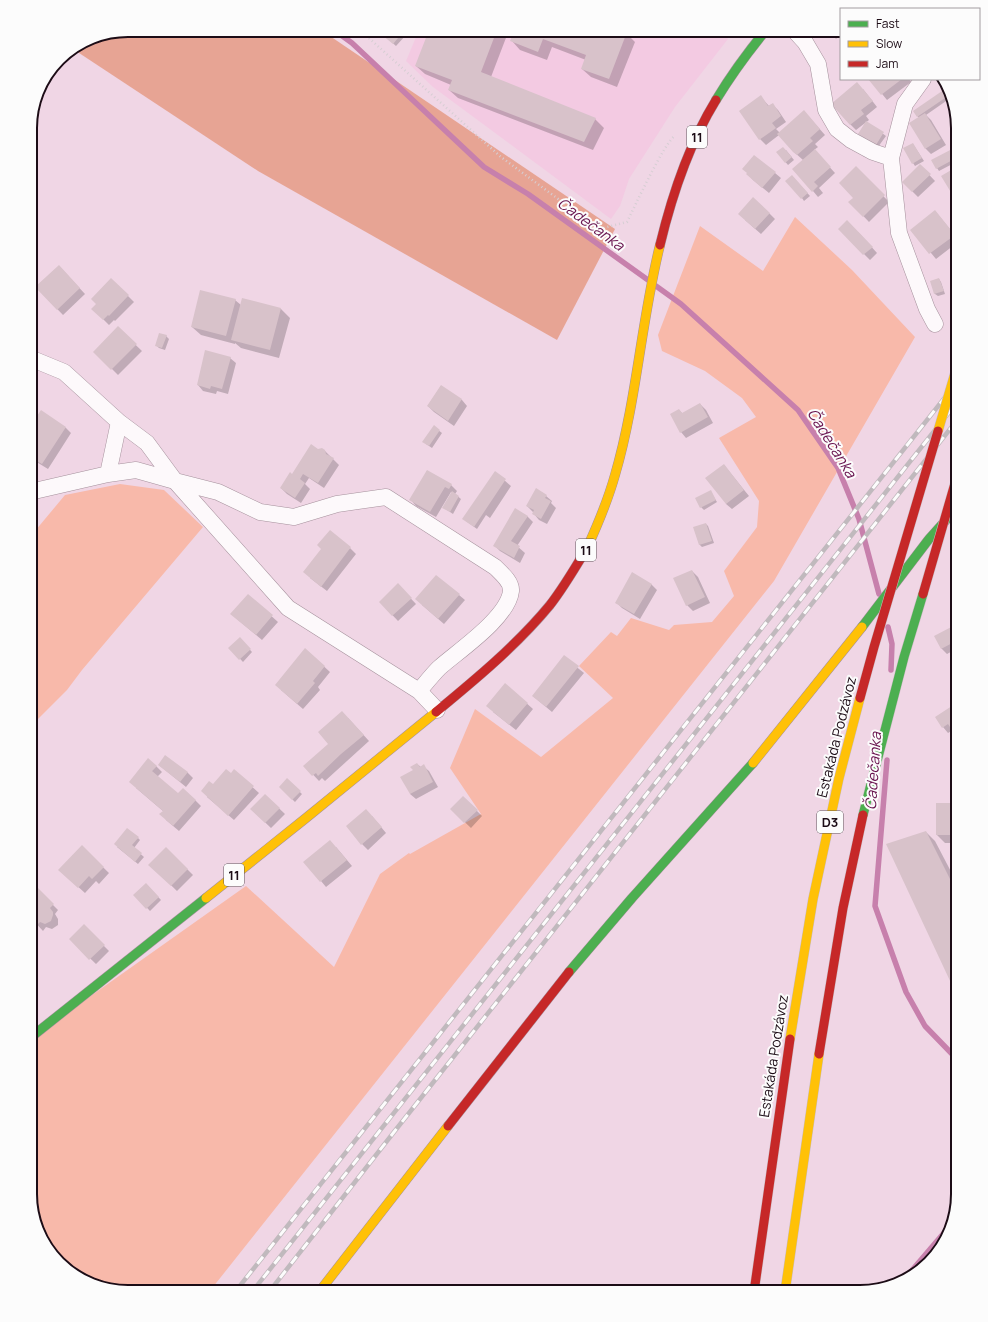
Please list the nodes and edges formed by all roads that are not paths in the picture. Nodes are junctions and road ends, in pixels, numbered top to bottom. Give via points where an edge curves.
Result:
1 (760, 37) edge
2 (800, 37) edge
3 (922, 80) edge
4 (891, 158) junction
5 (935, 324) dead end
6 (37, 361) edge
7 (951, 387) edge
8 (119, 422) junction
9 (108, 474) junction
10 (175, 481) junction
11 (37, 490) edge
12 (951, 497) edge
13 (951, 513) edge
14 (419, 691) junction
15 (437, 710) junction
16 (37, 1032) edge
17 (324, 1285) edge
18 (755, 1285) edge
19 (786, 1285) edge

1 - 15 main road, 11 via 728,80 704,122 665,223 629,418 614,482 584,555 538,618 497,659
2 - 4 street via 818,64 826,110 837,129 851,140
3 - 4 street via 905,104
4 - 5 street via 899,233
6 - 8 street via 64,372
7 - 18 main road, Estakáda Podzávoz / D3, bridge via 874,647 838,785 813,899 773,1150
8 - 9 street
8 - 10 street via 147,443
9 - 10 street via 136,470
9 - 11 street
10 - 14 street via 288,608
10 - 14 street via 218,492 260,512 294,517 337,504 386,497 494,567 510,585 511,591 504,609 480,635 439,668
12 - 19 main road, D3, bridge via 904,657 868,794 843,908 818,1052
13 - 17 main road, bridge via 746,772 572,968
14 - 15 street
15 - 16 main road, 11

